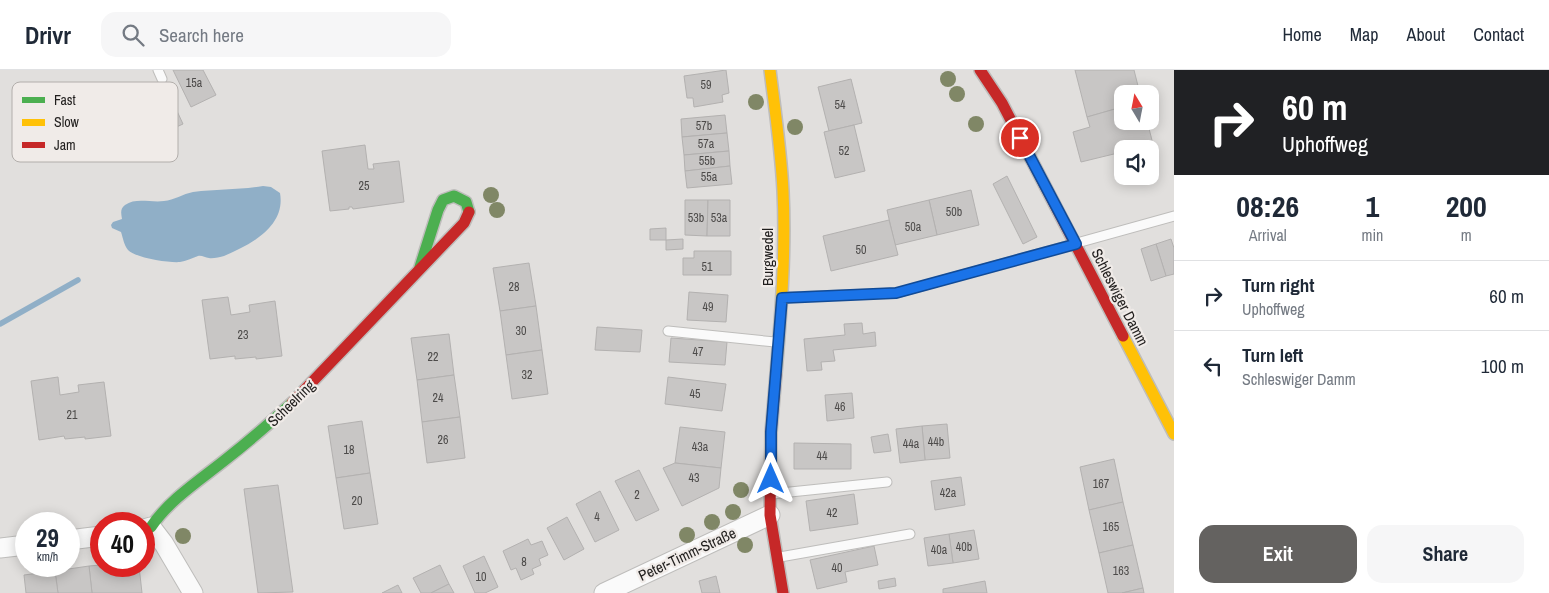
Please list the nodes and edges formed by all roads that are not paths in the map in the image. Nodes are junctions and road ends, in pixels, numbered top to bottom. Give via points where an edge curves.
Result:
1 (158, 70) edge
2 (770, 70) edge
3 (980, 70) edge
4 (162, 79) dead end
5 (1174, 216) edge
6 (1076, 244) junction
7 (420, 267) junction
8 (782, 298) junction
9 (668, 331) dead end
10 (778, 342) junction
11 (1174, 434) edge
12 (887, 482) dead end
13 (771, 494) junction
14 (770, 515) junction
15 (155, 519) edge
16 (910, 534) dead end
17 (155, 536) edge
18 (15, 546) edge
19 (0, 548) edge
20 (777, 557) junction
21 (193, 593) edge
22 (604, 593) edge
23 (784, 593) edge

1 - 4 lane
2 - 8 street, Burgwedel via 783,193
3 - 6 street, Schleswiger Damm via 1002,102
5 - 6 lane
6 - 8 lane via 896,293
6 - 11 street, Schleswiger Damm
7 - 7 street, Scheelring via 464,222 469,212 466,202 454,196 443,200
7 - 15 street, Scheelring via 304,392
8 - 10 street, Burgwedel
9 - 10 lane
10 - 13 street, Burgwedel via 771,432
12 - 13 lane
13 - 14 street, Burgwedel
14 - 20 street, Burgwedel
14 - 22 street, Peter-Timm-Straße
16 - 20 lane
17 - 21 street, Scheelring via 164,544
18 - 19 street
20 - 23 street, Burgwedel

